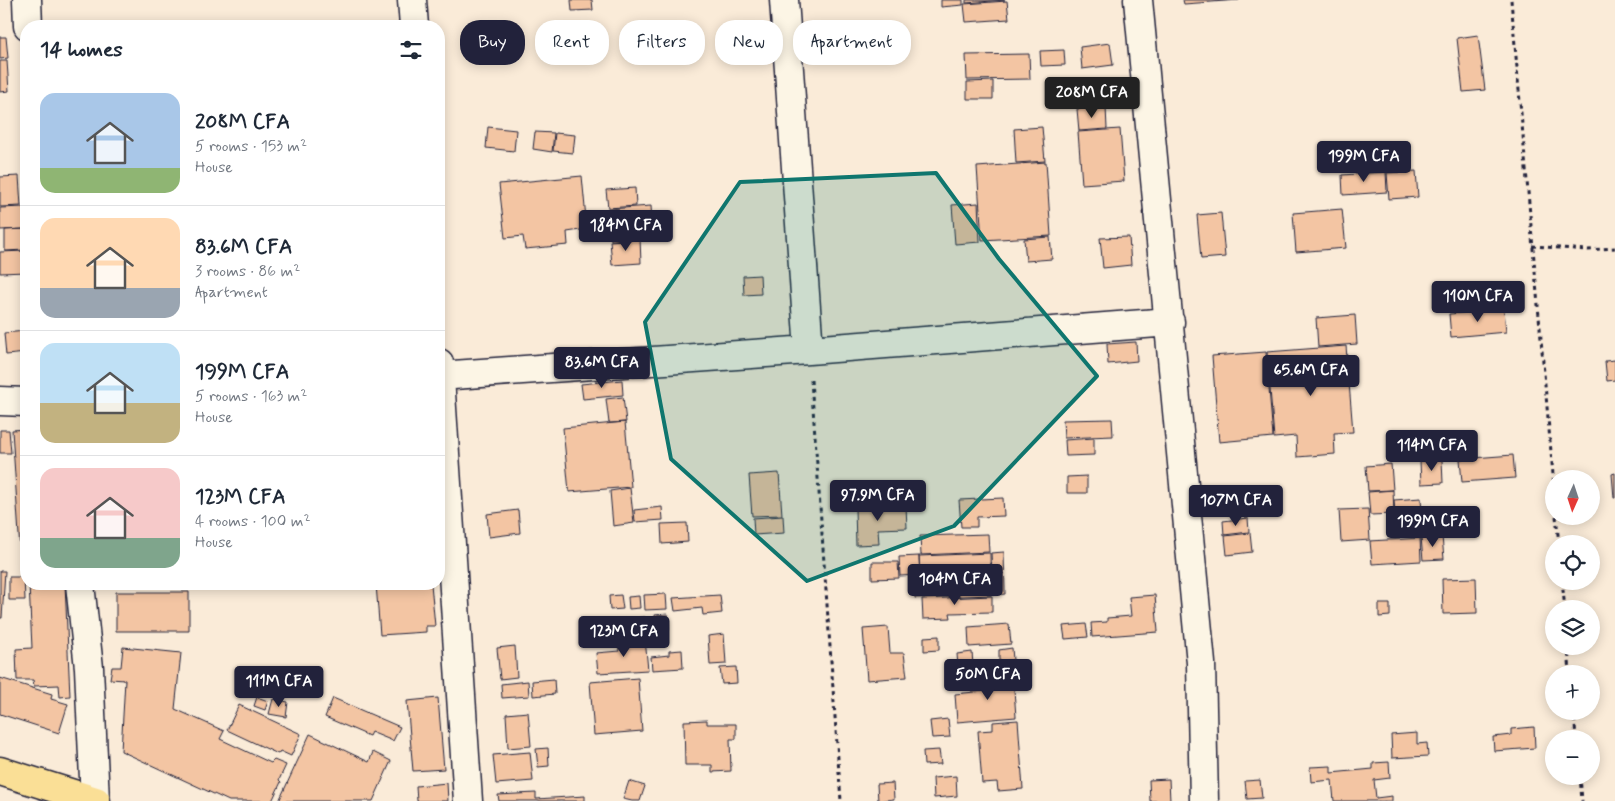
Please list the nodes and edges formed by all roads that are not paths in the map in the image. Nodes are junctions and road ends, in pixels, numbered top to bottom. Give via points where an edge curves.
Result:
1 (27, 0) edge
2 (412, 0) edge
3 (784, 0) edge
4 (1138, 0) edge
5 (28, 20) edge
6 (414, 20) edge
7 (1170, 322) junction
8 (809, 350) junction
9 (445, 372) edge
10 (0, 401) edge
11 (20, 402) edge
12 (445, 461) edge
13 (81, 590) edge
14 (0, 771) edge
15 (95, 801) edge
16 (468, 801) edge
17 (1204, 801) edge

1 - 5 street
2 - 6 street
3 - 8 street
4 - 7 street
7 - 8 street
7 - 17 street via 1201,663
8 - 9 street
10 - 11 street
12 - 16 street
13 - 15 street via 89,668
14 - 15 highway

